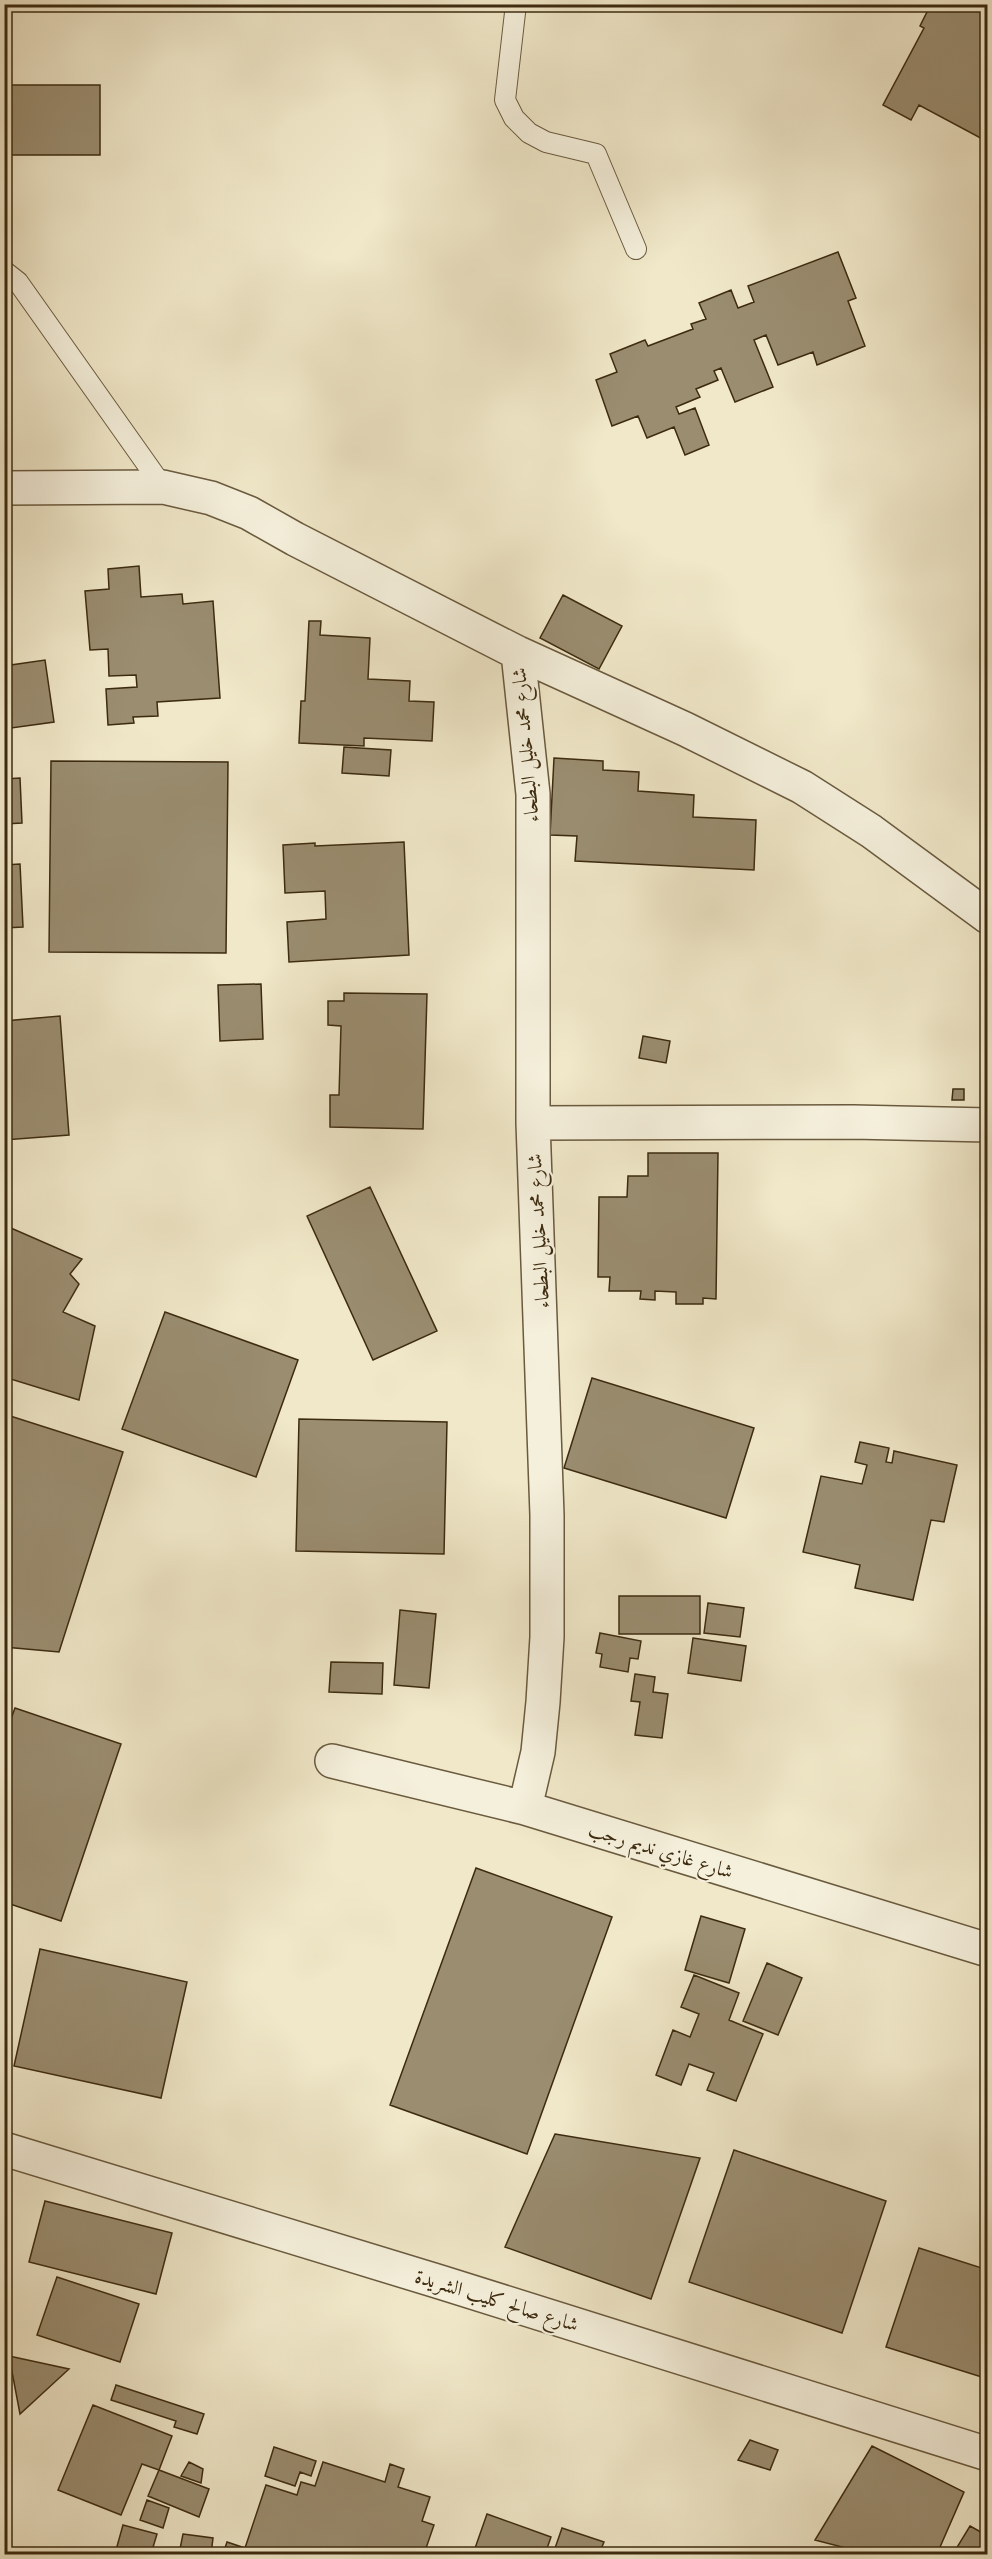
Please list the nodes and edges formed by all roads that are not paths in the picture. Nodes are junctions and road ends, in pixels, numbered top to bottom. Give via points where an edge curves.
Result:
1 (516, 4) edge
2 (636, 249) dead end
3 (4, 272) edge
4 (163, 487) junction
5 (4, 488) edge
6 (518, 653) junction
7 (987, 917) edge
8 (533, 1123) junction
9 (987, 1125) edge
10 (332, 1761) dead end
11 (525, 1808) junction
12 (987, 1950) edge
13 (4, 2149) edge
14 (987, 2454) edge

1 - 2 lane via 505,100 514,118 529,133 546,142 596,154
3 - 4 lane via 18,282
4 - 5 street, شارع محمد خليل البطحاء
4 - 6 street, شارع محمد خليل البطحاء via 212,498 249,513
6 - 7 street, شارع محمد خليل البطحاء via 802,787 871,831
6 - 8 street, شارع محمد خليل البطحاء via 533,794
8 - 9 street
8 - 11 street, شارع محمد خليل البطحاء via 544,1361 547,1637 538,1752
10 - 11 street, شارع غازي نديم رجب
11 - 12 street, شارع غازي نديم رجب
13 - 14 street, شارع صالح كليب الشريدة

